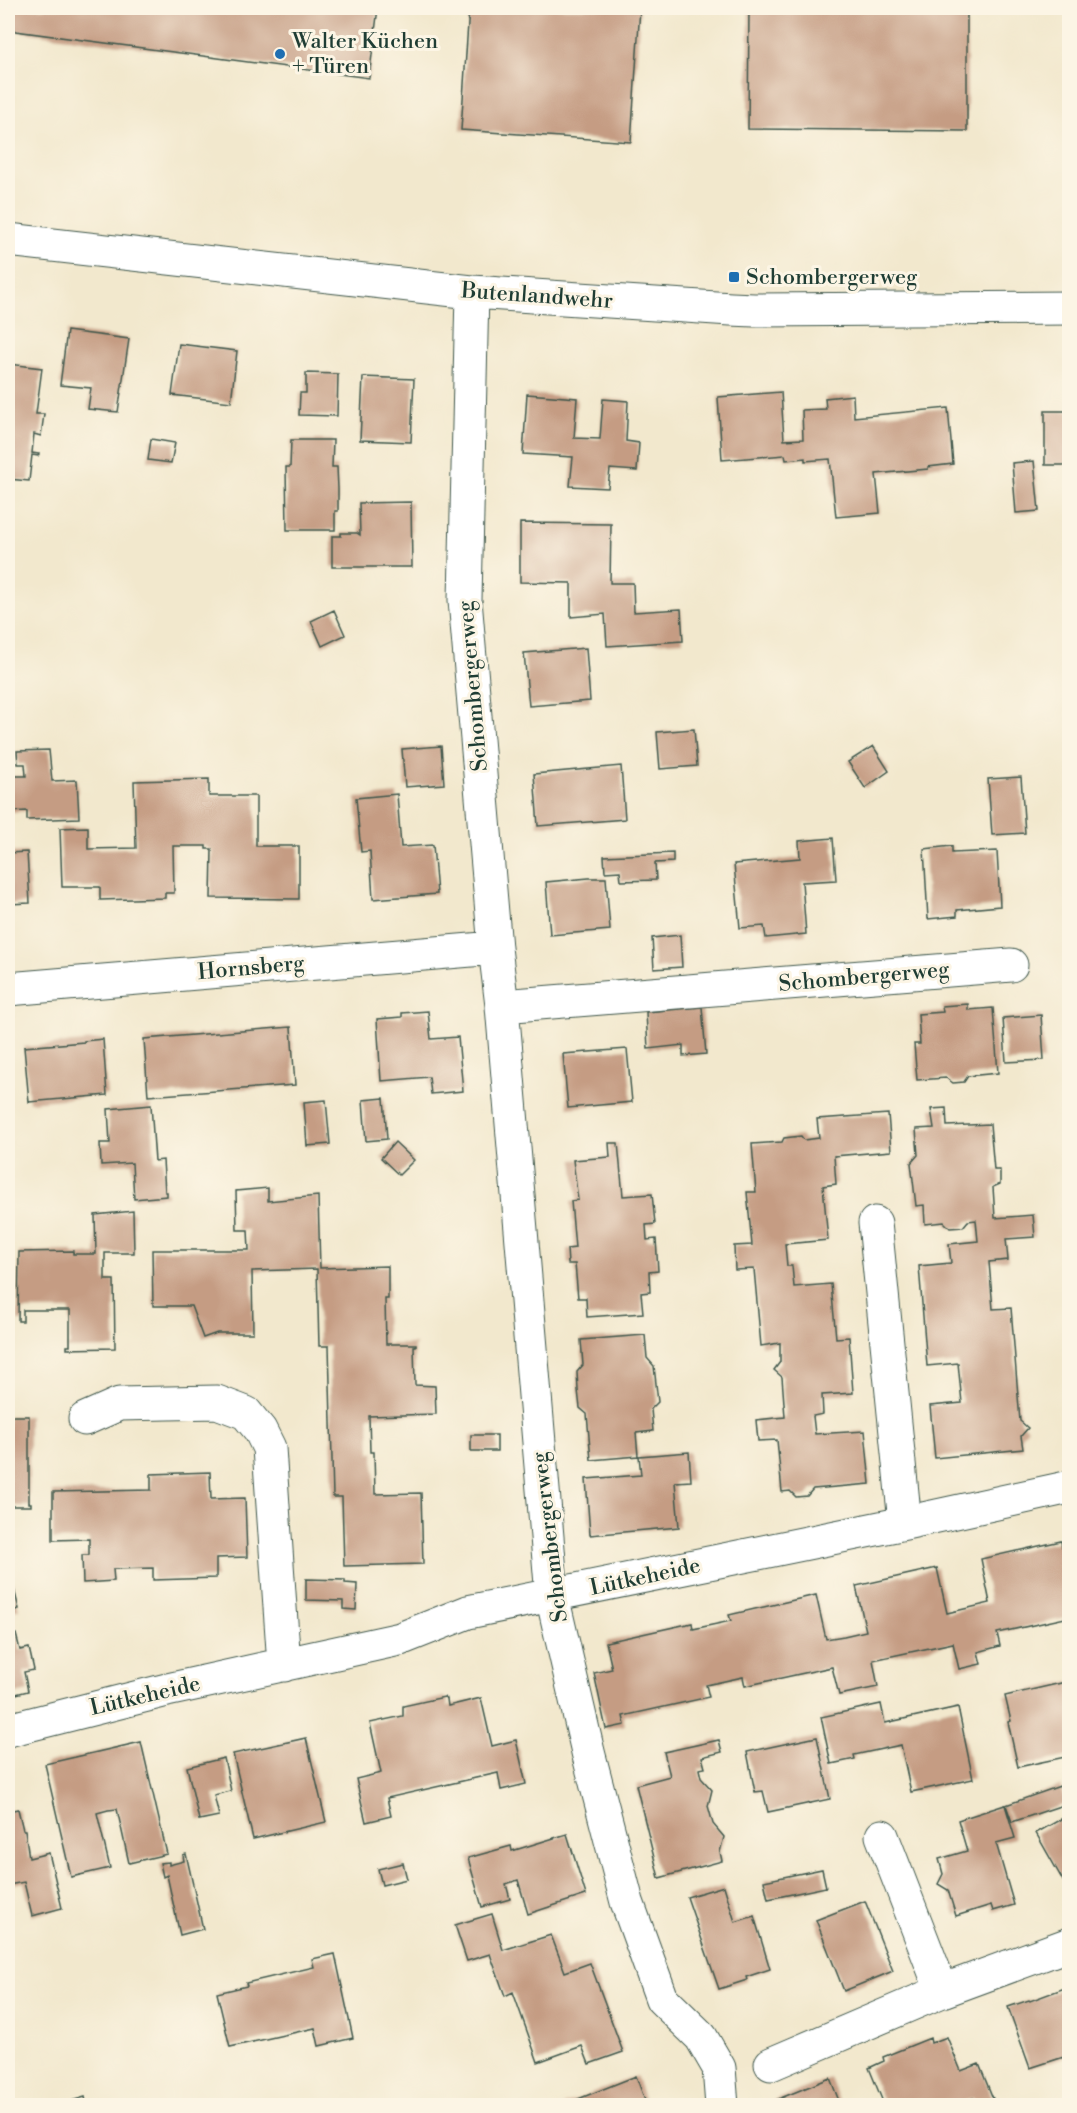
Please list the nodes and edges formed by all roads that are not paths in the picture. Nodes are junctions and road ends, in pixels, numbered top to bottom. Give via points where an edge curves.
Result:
1 (8, 240) edge
2 (472, 292) junction
3 (1070, 308) edge
4 (495, 948) junction
5 (1011, 965) dead end
6 (8, 989) edge
7 (502, 1006) junction
8 (875, 1223) dead end
9 (85, 1419) dead end
10 (1070, 1487) edge
11 (905, 1523) junction
12 (552, 1596) junction
13 (284, 1665) junction
14 (8, 1730) edge
15 (882, 1836) dead end
16 (1070, 1944) edge
17 (942, 1991) junction
18 (771, 2064) dead end
19 (722, 2106) edge

1 - 2 street, Butenlandwehr
2 - 3 street, Butenlandwehr via 754,310
2 - 4 street, Schombergerweg via 465,600
4 - 6 street, Hornsberg
4 - 7 street, Schombergerweg
5 - 7 street, Schombergerweg
7 - 12 street, Schombergerweg
8 - 11 street
9 - 13 street via 119,1404 217,1402 246,1413 261,1430 269,1448
10 - 11 street, Lütkeheide
11 - 12 street, Lütkeheide
12 - 13 street, Lütkeheide via 468,1612 400,1639
12 - 19 street, Schombergerweg via 627,1902 662,1999 702,2037 719,2068
13 - 14 street, Lütkeheide
15 - 17 street
16 - 17 street
17 - 18 street

